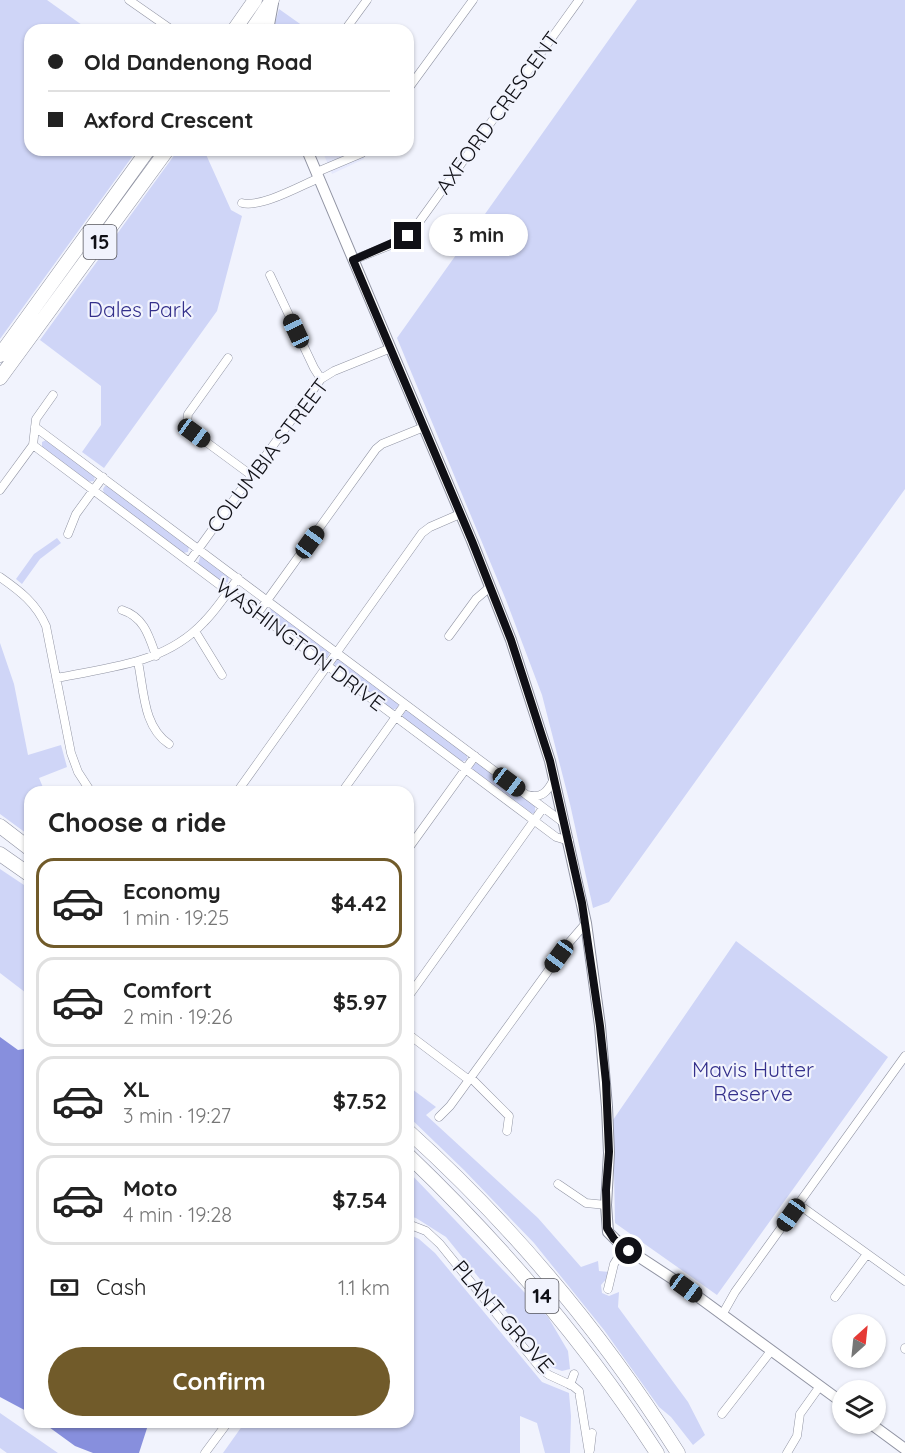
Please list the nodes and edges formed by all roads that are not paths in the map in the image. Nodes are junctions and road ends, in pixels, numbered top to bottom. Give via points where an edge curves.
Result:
1 (129, 0) edge
2 (255, 0) edge
3 (272, 0) edge
4 (367, 0) edge
5 (473, 0) edge
6 (579, 0) edge
7 (163, 24) edge
8 (241, 24) edge
9 (256, 24) edge
10 (269, 24) edge
11 (349, 24) edge
12 (414, 81) edge
13 (144, 156) edge
14 (163, 156) edge
15 (310, 156) edge
16 (356, 156) edge
17 (318, 175) junction
18 (242, 203) dead end
19 (353, 260) junction
20 (270, 275) dead end
21 (391, 348) junction
22 (0, 355) edge
23 (228, 358) dead end
24 (0, 378) edge
25 (321, 379) junction
26 (52, 395) dead end
27 (35, 427) junction
28 (424, 427) junction
29 (33, 442) junction
30 (251, 475) junction
31 (103, 477) junction
32 (0, 490) edge
33 (94, 491) junction
34 (460, 514) junction
35 (68, 534) dead end
36 (198, 548) junction
37 (189, 562) junction
38 (0, 577) edge
39 (238, 578) junction
40 (490, 587) junction
41 (228, 592) junction
42 (268, 600) junction
43 (122, 610) dead end
44 (258, 614) junction
45 (195, 631) junction
46 (449, 636) dead end
47 (336, 652) junction
48 (156, 656) junction
49 (138, 662) junction
50 (327, 665) junction
51 (222, 675) dead end
52 (57, 678) junction
53 (405, 704) junction
54 (396, 717) junction
55 (169, 744) dead end
56 (475, 756) junction
57 (465, 769) junction
58 (554, 779) junction
59 (87, 786) edge
60 (241, 786) edge
61 (346, 786) edge
62 (526, 795) junction
63 (543, 808) junction
64 (534, 821) junction
65 (565, 824) junction
66 (0, 826) edge
67 (414, 841) edge
68 (569, 841) junction
69 (24, 844) edge
70 (0, 854) edge
71 (24, 871) edge
72 (586, 923) junction
73 (414, 989) edge
74 (414, 1038) edge
75 (905, 1056) edge
76 (470, 1079) junction
77 (438, 1117) dead end
78 (507, 1131) dead end
79 (414, 1137) edge
80 (414, 1161) edge
81 (558, 1185) dead end
82 (798, 1204) junction
83 (610, 1205) junction
84 (414, 1226) edge
85 (626, 1245) junction
86 (867, 1254) junction
87 (905, 1281) edge
88 (608, 1289) dead end
89 (836, 1297) dead end
90 (720, 1313) junction
91 (771, 1351) junction
92 (574, 1374) dead end
93 (570, 1385) junction
94 (820, 1386) junction
95 (832, 1395) edge
96 (721, 1416) dead end
97 (224, 1428) edge
98 (592, 1433) dead end
99 (885, 1434) edge
100 (905, 1449) edge
101 (205, 1453) edge
102 (589, 1453) edge
103 (657, 1453) edge
104 (678, 1453) edge
105 (787, 1453) edge

1 - 7 street
2 - 8 highway
3 - 9 highway
3 - 10 main road
4 - 11 street
5 - 12 street
6 - 19 street, AXFORD CRESCENT via 412,232 398,242
13 - 22 highway, 15
14 - 24 highway, 15
15 - 17 main road
16 - 17 street
17 - 18 street via 262,201
17 - 19 main road
19 - 21 main road
20 - 25 street
21 - 25 street, COLUMBIA STREET
21 - 28 main road
23 - 30 street via 188,414 187,423 194,433
25 - 30 street, COLUMBIA STREET
26 - 27 street via 36,418
27 - 29 street
27 - 31 street, WASHINGTON DRIVE
28 - 34 main road
28 - 42 street via 376,449
29 - 32 street
29 - 33 street, WASHINGTON DRIVE
30 - 36 street, COLUMBIA STREET
31 - 33 street
31 - 36 street, WASHINGTON DRIVE
33 - 35 street via 73,519
33 - 37 street, WASHINGTON DRIVE
34 - 40 main road
34 - 47 street via 422,533
36 - 37 street, COLUMBIA STREET
36 - 39 street, WASHINGTON DRIVE
37 - 41 street, WASHINGTON DRIVE
38 - 52 street via 40,612
39 - 41 street
39 - 42 street, WASHINGTON DRIVE
40 - 46 street via 479,595
40 - 58 main road via 531,700
41 - 44 street, WASHINGTON DRIVE
41 - 45 street
42 - 44 street
42 - 47 street, WASHINGTON DRIVE
43 - 48 street via 143,624
44 - 50 street, WASHINGTON DRIVE
45 - 48 street
45 - 51 street
47 - 50 street
47 - 53 street, WASHINGTON DRIVE
48 - 49 street
49 - 52 street
49 - 55 street via 151,722 156,733
50 - 54 street, WASHINGTON DRIVE
50 - 60 street
52 - 59 street via 71,753
53 - 54 street
53 - 56 street, WASHINGTON DRIVE
54 - 57 street, WASHINGTON DRIVE
54 - 61 street
56 - 57 street
56 - 62 street, WASHINGTON DRIVE
57 - 64 street, WASHINGTON DRIVE
57 - 67 street
58 - 62 street via 543,794
58 - 65 main road
62 - 63 street, WASHINGTON DRIVE
63 - 64 street
63 - 65 street, WASHINGTON DRIVE
64 - 68 street, WASHINGTON DRIVE via 556,838
64 - 73 street
65 - 68 main road
66 - 69 highway
68 - 72 main road
70 - 71 highway
72 - 76 street
72 - 83 main road via 606,1082
74 - 76 street
75 - 82 street
76 - 77 street
76 - 78 street via 510,1117
79 - 104 highway, 14 via 536,1261 623,1370
80 - 103 highway, 14 via 544,1298
81 - 83 street via 586,1203
82 - 86 street
82 - 90 street
83 - 85 main road via 611,1228
84 - 93 street, PLANT GROVE via 440,1244 543,1371
85 - 88 street via 613,1265
85 - 90 main road via 658,1264
86 - 87 street
86 - 89 street
90 - 91 main road
91 - 94 main road
91 - 96 street
92 - 93 street
93 - 102 street, PLANT GROVE via 581,1396
94 - 95 main road
94 - 105 street via 800,1414 796,1436
97 - 101 street
98 - 102 street, PLANT GROVE
99 - 100 main road

